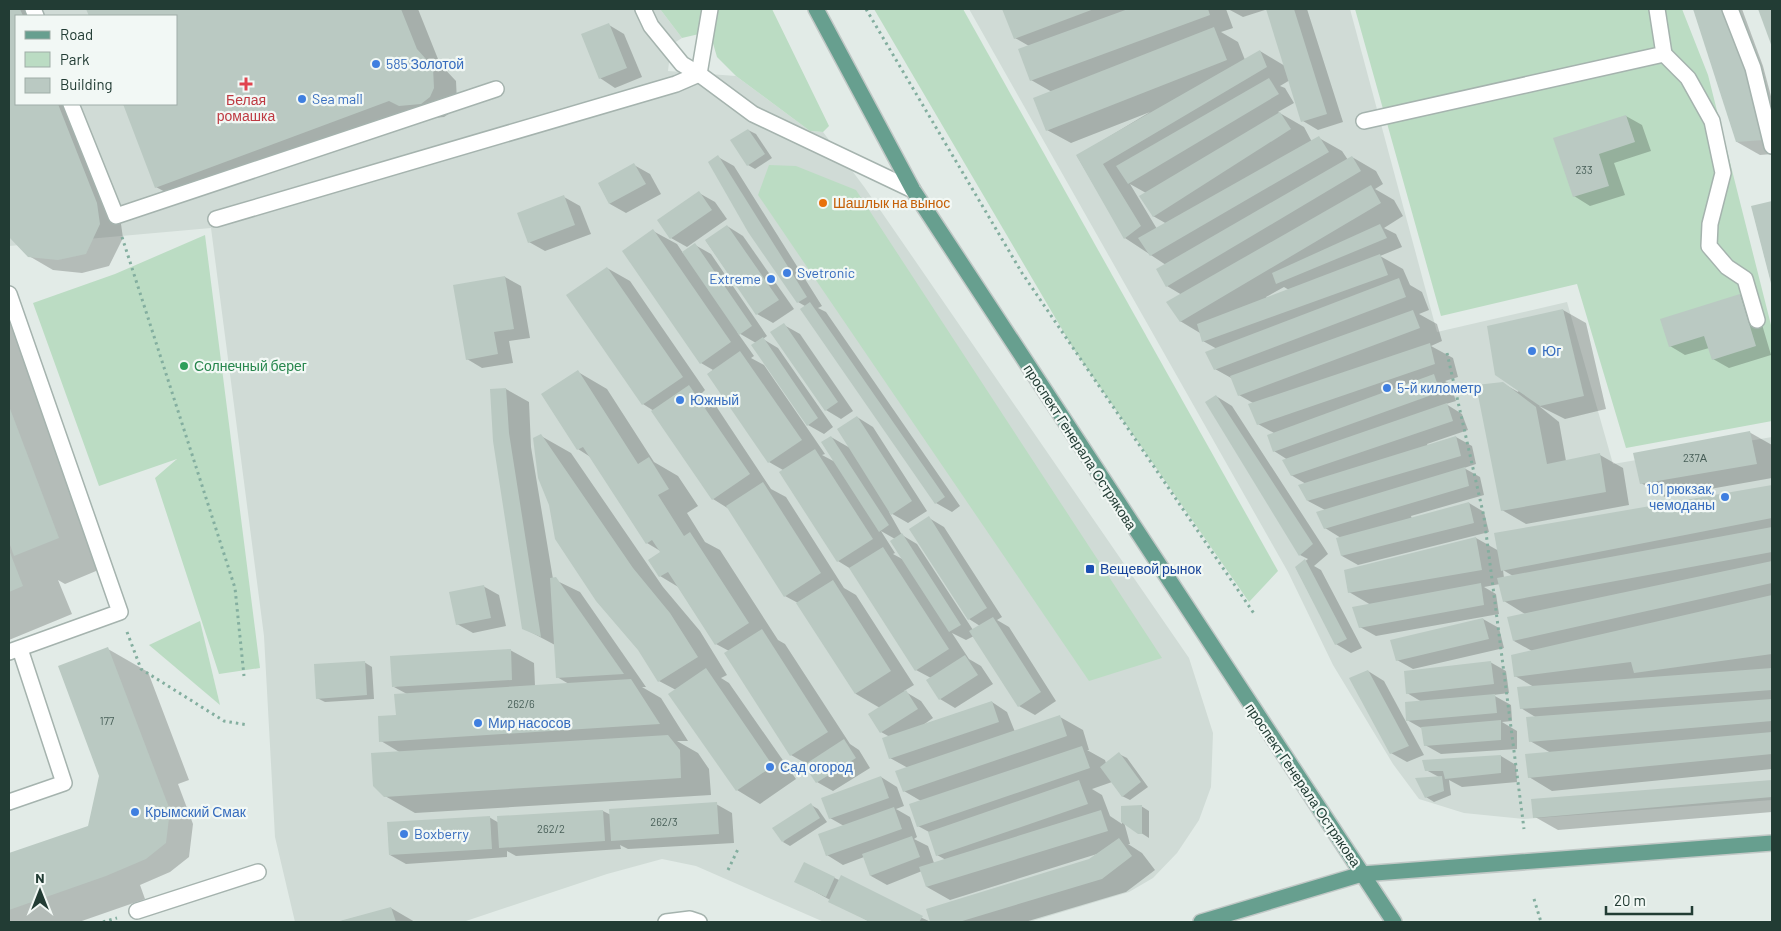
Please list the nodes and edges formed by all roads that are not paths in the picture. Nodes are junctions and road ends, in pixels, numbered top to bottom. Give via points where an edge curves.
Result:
1 (643, 9) edge
2 (710, 9) edge
3 (816, 9) edge
4 (1657, 9) edge
5 (1730, 9) edge
6 (1664, 54) junction
7 (699, 74) junction
8 (496, 89) dead end
9 (71, 105) edge
10 (1364, 121) dead end
11 (1772, 146) edge
12 (913, 190) junction
13 (216, 219) dead end
14 (9, 294) edge
15 (1757, 320) dead end
16 (14, 650) edge
17 (9, 802) edge
18 (1772, 843) edge
19 (258, 872) dead end
20 (1362, 874) junction
21 (137, 911) dead end
22 (666, 922) edge
23 (698, 922) edge
24 (1200, 922) edge
25 (1394, 922) edge

1 - 7 lane via 651,26 682,64
2 - 7 lane
3 - 12 main road, проспект Генерала Острякова
4 - 6 lane
5 - 11 lane via 1753,68
6 - 10 lane
6 - 15 lane via 1688,78 1712,121 1723,173 1710,224 1709,246 1727,268 1745,279
7 - 12 lane via 753,114
7 - 13 lane via 676,84
8 - 9 lane via 116,216
12 - 20 main road, проспект Генерала Острякова
14 - 16 lane via 120,612
16 - 17 lane via 64,783
18 - 20 main road
19 - 21 lane
20 - 24 main road
20 - 25 main road, проспект Генерала Острякова
22 - 23 lane via 690,919

